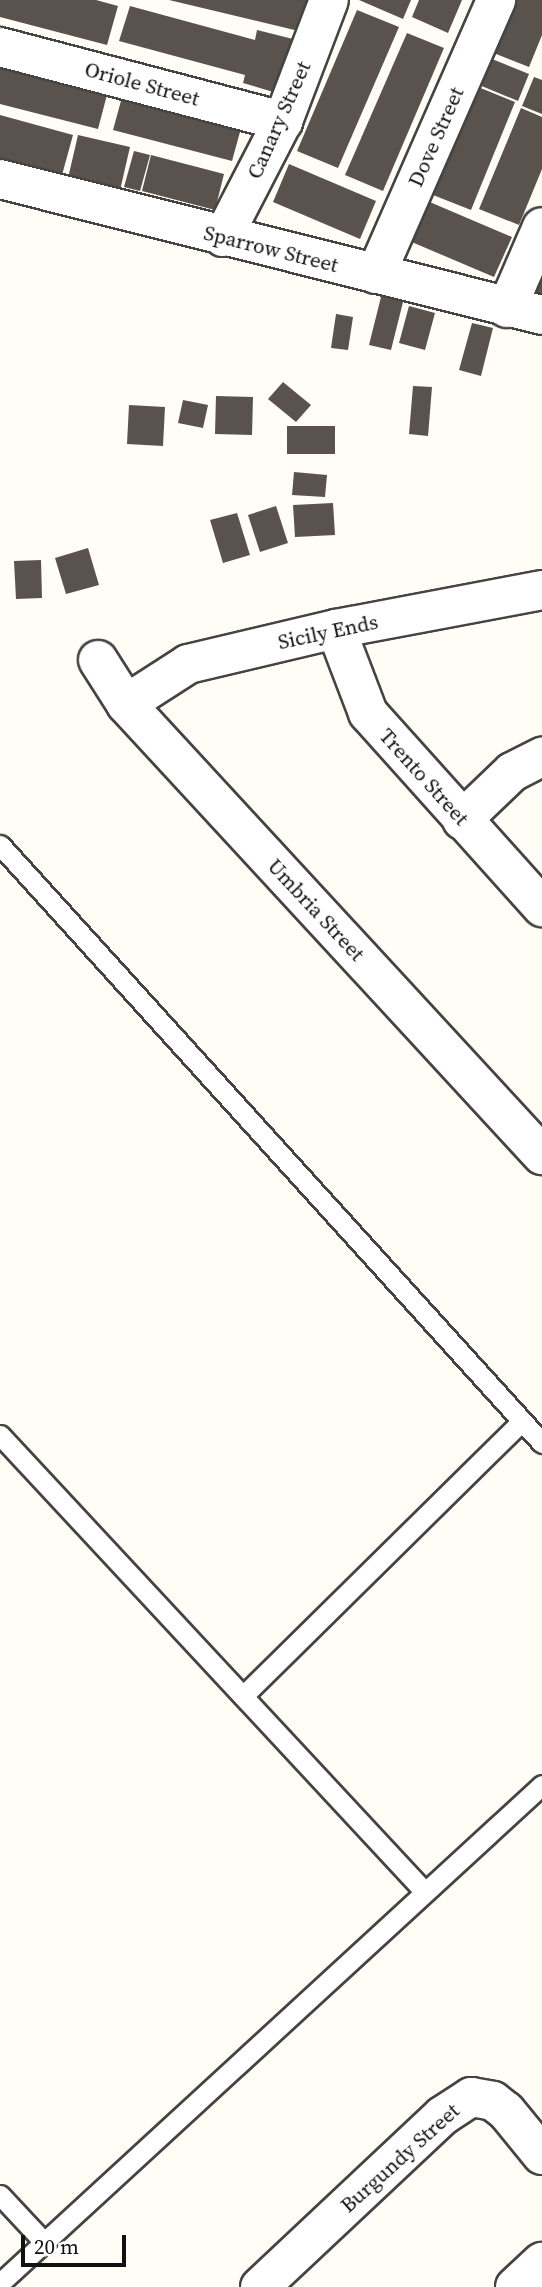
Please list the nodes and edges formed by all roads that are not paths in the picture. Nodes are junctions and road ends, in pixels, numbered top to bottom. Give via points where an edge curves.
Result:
1 (329, 0) edge
2 (496, 0) edge
3 (0, 47) edge
4 (283, 121) junction
5 (0, 179) edge
6 (542, 227) edge
7 (223, 237) junction
8 (376, 274) junction
9 (524, 312) edge
10 (542, 590) edge
11 (336, 629) junction
12 (98, 660) dead end
13 (125, 704) junction
14 (542, 757) edge
15 (462, 820) junction
16 (0, 845) edge
17 (542, 907) edge
18 (542, 1154) edge
19 (521, 1422) junction
20 (0, 1435) edge
21 (542, 1443) edge
22 (243, 1696) junction
23 (542, 1785) edge
24 (425, 1892) junction
25 (542, 2155) edge
26 (0, 2195) edge
27 (44, 2242) junction
28 (542, 2262) edge
29 (0, 2283) edge
30 (260, 2287) edge
31 (515, 2287) edge

1 - 4 street, Canary Street
2 - 8 street, Dove Street
3 - 4 street, Oriole Street
4 - 7 street, Canary Street
5 - 7 street, Sparrow Street
6 - 9 street
7 - 8 street, Sparrow Street
8 - 9 street, Sparrow Street
10 - 11 street, Sicily Ends
11 - 13 street, Sicily Ends via 188,664
11 - 15 street, Trento Street via 368,713
12 - 13 street, Umbria Street
13 - 18 street, Umbria Street
14 - 15 street via 512,772
15 - 17 street, Trento Street
16 - 19 lane
19 - 21 lane
19 - 22 lane
20 - 22 lane
22 - 24 lane
23 - 24 lane
24 - 27 lane
25 - 30 street, Burgundy Street via 506,2110 493,2101 471,2096 442,2116
26 - 27 lane
27 - 29 lane
28 - 31 street

